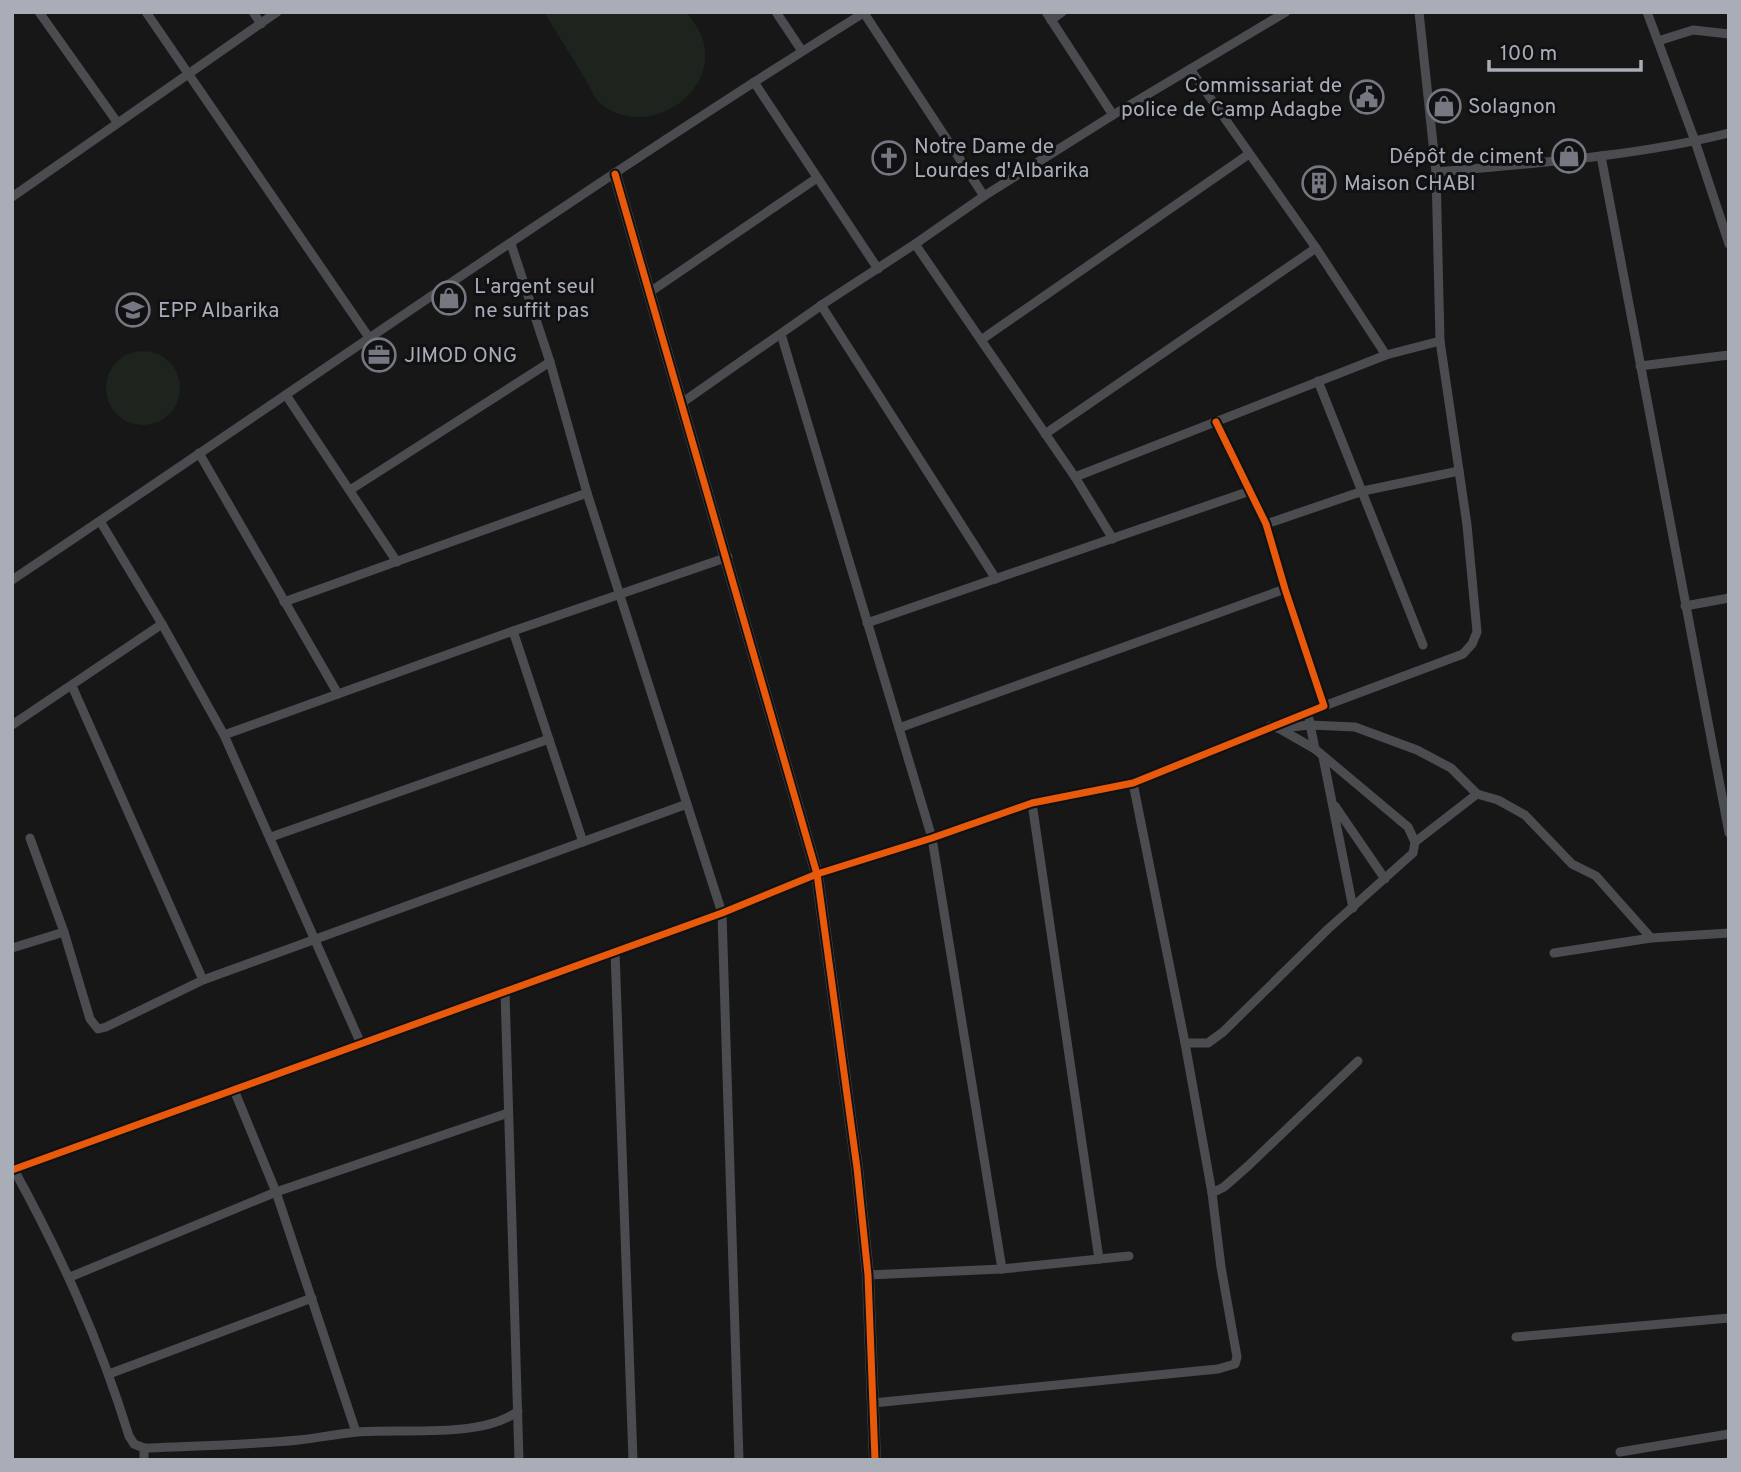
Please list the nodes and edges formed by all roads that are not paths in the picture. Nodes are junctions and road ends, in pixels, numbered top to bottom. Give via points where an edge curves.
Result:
1 (39, 12) edge
2 (146, 12) edge
3 (253, 12) edge
4 (277, 12) edge
5 (776, 12) edge
6 (865, 12) edge
7 (1062, 12) edge
8 (1286, 12) edge
9 (1419, 12) edge
10 (1647, 12) edge
11 (1048, 16) edge
12 (261, 23) junction
13 (1729, 34) edge
14 (1658, 41) junction
15 (802, 51) junction
16 (1190, 69) junction
17 (188, 74) junction
18 (754, 82) junction
19 (1113, 115) junction
20 (117, 122) junction
21 (1729, 133) edge
22 (1695, 141) junction
23 (1249, 154) junction
24 (1601, 156) junction
25 (1436, 172) junction
26 (615, 174) junction
27 (817, 178) junction
28 (984, 196) junction
29 (12, 197) edge
30 (511, 244) junction
31 (915, 244) junction
32 (1729, 244) edge
33 (1316, 248) junction
34 (878, 269) junction
35 (650, 292) junction
36 (821, 305) junction
37 (781, 334) junction
38 (370, 339) junction
39 (981, 340) junction
40 (1440, 341) junction
41 (1386, 355) junction
42 (1729, 355) edge
43 (550, 362) junction
44 (1640, 366) junction
45 (1318, 381) junction
46 (286, 395) junction
47 (683, 402) junction
48 (1216, 422) junction
49 (1045, 434) junction
50 (199, 453) junction
51 (1459, 471) junction
52 (1075, 477) junction
53 (350, 490) junction
54 (1250, 491) junction
55 (1363, 491) junction
56 (587, 493) junction
57 (100, 521) junction
58 (1266, 524) junction
59 (1113, 538) junction
60 (727, 557) junction
61 (397, 562) junction
62 (996, 579) junction
63 (12, 580) edge
64 (1285, 589) junction
65 (620, 594) junction
66 (1729, 598) edge
67 (284, 602) junction
68 (1685, 606) junction
69 (867, 623) junction
70 (162, 624) junction
71 (513, 631) junction
72 (1423, 645) dead end
73 (72, 686) junction
74 (338, 694) junction
75 (1324, 706) junction
76 (1307, 712) junction
77 (12, 725) edge
78 (1310, 725) junction
79 (1275, 727) junction
80 (899, 728) junction
81 (224, 735) junction
82 (549, 739) junction
83 (1315, 749) junction
84 (1323, 757) junction
85 (1133, 783) junction
86 (1477, 794) junction
87 (1332, 802) junction
88 (1032, 803) junction
89 (687, 804) junction
90 (1729, 833) edge
91 (271, 837) junction
92 (30, 838) dead end
93 (932, 838) junction
94 (583, 842) junction
95 (1415, 842) junction
96 (817, 874) junction
97 (1385, 878) junction
98 (1353, 908) junction
99 (722, 913) junction
100 (64, 932) junction
101 (1729, 933) edge
102 (1651, 938) junction
103 (316, 940) junction
104 (12, 948) edge
105 (615, 951) junction
106 (1553, 953) dead end
107 (203, 980) junction
108 (505, 991) junction
109 (1185, 1043) junction
110 (361, 1044) junction
111 (1358, 1061) dead end
112 (234, 1090) junction
113 (508, 1113) junction
114 (13, 1168) edge
115 (276, 1192) junction
116 (1212, 1193) junction
117 (1129, 1256) dead end
118 (1099, 1259) junction
119 (1002, 1269) junction
120 (868, 1275) junction
121 (70, 1277) junction
122 (312, 1298) junction
123 (1729, 1318) edge
124 (1516, 1337) dead end
125 (110, 1374) junction
126 (873, 1403) junction
127 (518, 1411) junction
128 (356, 1432) junction
129 (1729, 1434) edge
130 (144, 1448) junction
131 (1620, 1452) dead end
132 (144, 1460) edge
133 (519, 1460) edge
134 (633, 1460) edge
135 (739, 1460) edge
136 (875, 1460) edge

1 - 20 street
2 - 17 street
3 - 12 street
4 - 12 street
5 - 15 street
6 - 15 street
6 - 28 street
7 - 11 street
8 - 16 street
9 - 25 street
10 - 14 street
11 - 19 street
12 - 17 street
13 - 14 street via 1693,30
14 - 22 street
15 - 18 street
16 - 19 street
16 - 23 street
17 - 20 street
17 - 38 street
18 - 26 street
18 - 27 street
19 - 28 street
20 - 29 street
21 - 22 street
22 - 24 street
22 - 32 street
23 - 33 street
23 - 39 street
24 - 25 street
24 - 44 street
25 - 40 street
26 - 30 street
26 - 35 street
27 - 34 street
27 - 35 street
28 - 31 street
30 - 38 street
30 - 43 street
31 - 34 street
31 - 39 street
33 - 41 street
33 - 49 street
34 - 36 street
35 - 47 street
36 - 37 street
36 - 62 street
37 - 47 street
37 - 69 street
38 - 46 street
39 - 49 street
40 - 41 street
40 - 51 street
41 - 45 street
42 - 44 street
43 - 53 street
43 - 56 street
44 - 68 street
45 - 48 street
45 - 55 street
46 - 50 street
46 - 53 street
47 - 60 street
48 - 52 street
48 - 54 street
49 - 52 street
50 - 57 street
50 - 67 street
51 - 55 street
51 - 75 street via 1476,608 1477,632 1472,643 1463,653
52 - 59 street
53 - 61 street
54 - 58 street
54 - 59 street
55 - 58 street
55 - 72 street
56 - 61 street
56 - 65 street
57 - 63 street
57 - 70 street
58 - 64 street
59 - 62 street
60 - 65 street
60 - 96 street
61 - 67 street
62 - 69 street
64 - 75 street
64 - 80 street
65 - 71 street
65 - 89 street
66 - 68 street
67 - 74 street
68 - 90 street
69 - 80 street
70 - 73 street
70 - 81 street
71 - 74 street
71 - 82 street
73 - 77 street
73 - 107 street
74 - 81 street
75 - 76 street
76 - 78 street
76 - 79 street
78 - 79 street
78 - 83 street
78 - 86 street via 1355,727 1417,750 1451,768
79 - 83 street
79 - 85 street
80 - 93 street
81 - 91 street
82 - 91 street
82 - 94 street
83 - 84 street
84 - 87 street
84 - 95 street via 1408,827
85 - 88 street
85 - 109 street
86 - 95 street
86 - 102 street via 1525,815 1572,864 1597,876
87 - 97 street
87 - 98 street
88 - 93 street
88 - 118 street
89 - 94 street
89 - 99 street
91 - 103 street
92 - 100 street
93 - 96 street
93 - 119 street
94 - 103 street
95 - 97 street via 1413,853
96 - 99 street
96 - 120 street
97 - 98 street
98 - 109 street via 1223,1032 1208,1043
99 - 105 street
99 - 135 street
100 - 104 street
100 - 107 street via 90,1019 98,1029
101 - 102 street
102 - 106 street
103 - 107 street
103 - 110 street
105 - 108 street
105 - 134 street
108 - 110 street
108 - 113 street
109 - 116 street
110 - 112 street
111 - 116 street via 1248,1166
112 - 114 street
112 - 115 street
113 - 115 street
113 - 127 street
114 - 121 street
115 - 121 street
115 - 122 street
116 - 126 street via 1235,1364
117 - 118 street
118 - 119 street
119 - 120 street
120 - 126 street
121 - 125 street
122 - 125 street
122 - 128 street
123 - 124 street
125 - 130 street via 129,1436
126 - 136 street
127 - 128 street via 499,1423 461,1429
127 - 133 street
128 - 130 street
129 - 131 street
130 - 132 street

